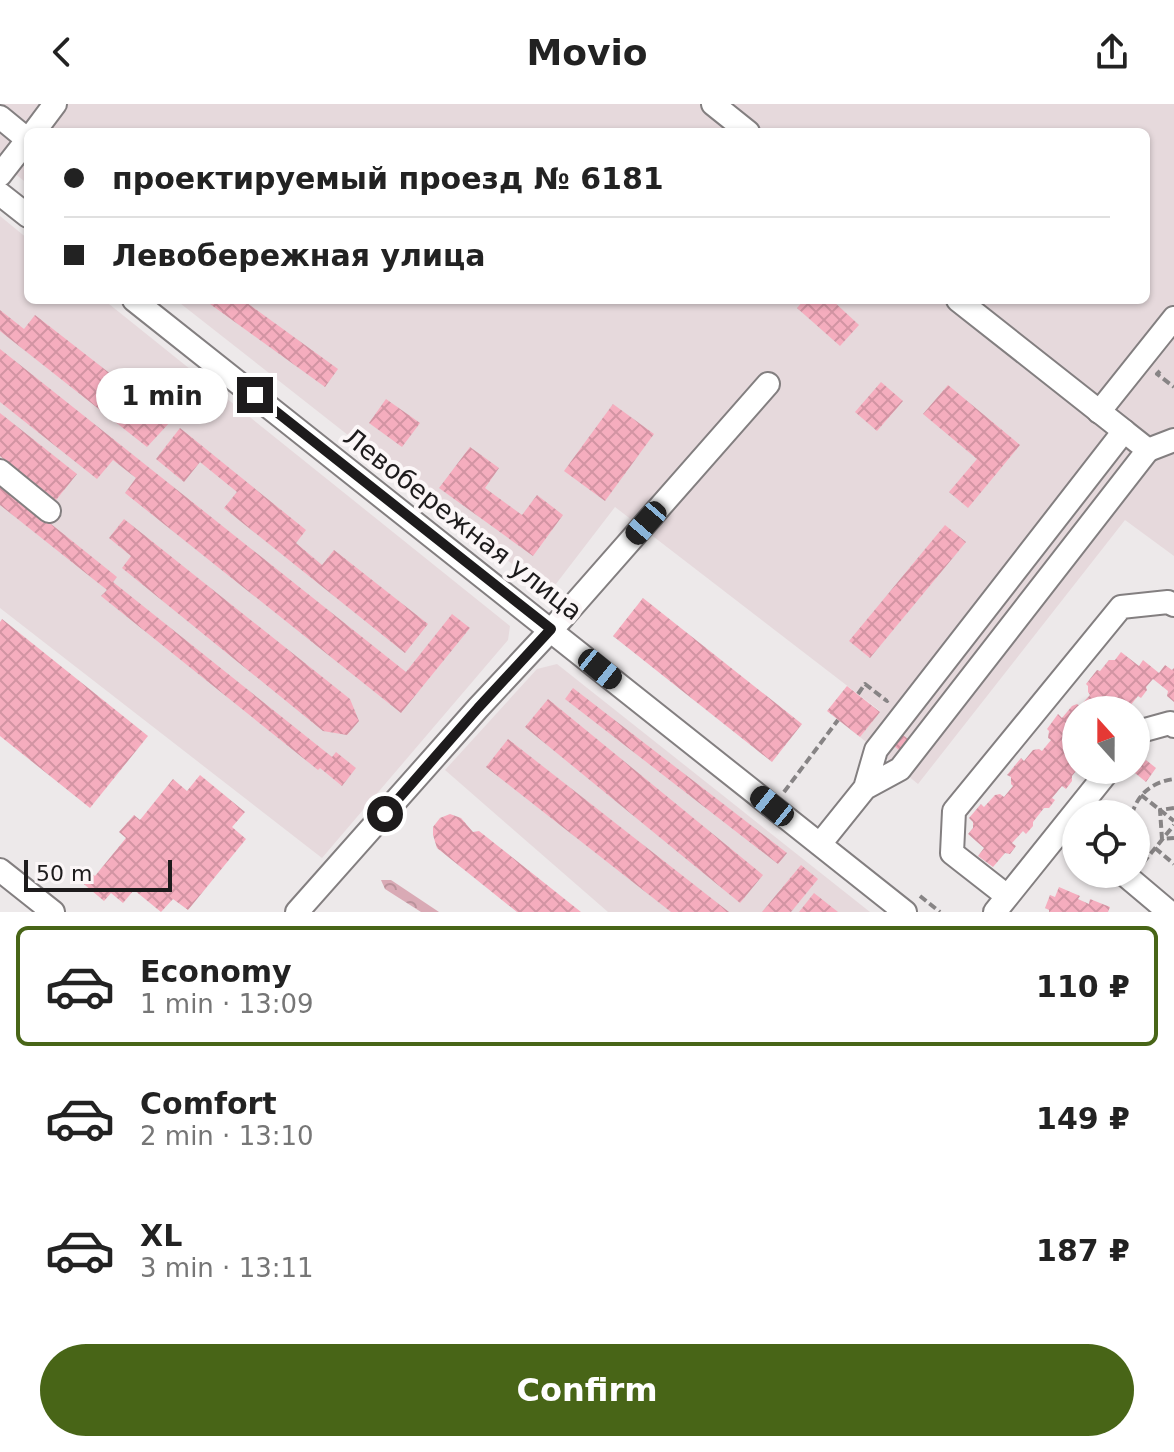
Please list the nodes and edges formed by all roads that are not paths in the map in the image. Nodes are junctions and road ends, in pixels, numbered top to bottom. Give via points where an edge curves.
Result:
1 (55, 104) edge
2 (713, 104) edge
3 (0, 117) edge
4 (37, 128) edge
5 (743, 128) edge
6 (24, 137) edge
7 (24, 145) edge
8 (0, 175) edge
9 (0, 194) edge
10 (24, 213) edge
11 (139, 304) edge
12 (963, 304) edge
13 (1174, 318) edge
14 (768, 384) dead end
15 (1099, 412) junction
16 (1124, 431) junction
17 (1174, 440) edge
18 (1148, 450) junction
19 (0, 471) edge
20 (49, 511) dead end
21 (1174, 605) edge
22 (551, 629) junction
23 (1174, 726) edge
24 (1150, 729) edge
25 (865, 788) junction
26 (1062, 838) edge
27 (820, 844) junction
28 (0, 870) edge
29 (1146, 888) edge
30 (1001, 904) edge
31 (1161, 909) edge
32 (53, 912) edge
33 (297, 912) edge
34 (905, 912) edge

1 - 4 street
2 - 5 street
3 - 6 street
7 - 8 street
9 - 10 street
11 - 22 street, Левобережная улица
12 - 15 street
13 - 15 street
14 - 22 street
15 - 16 street
16 - 18 street
16 - 25 street via 876,750
17 - 18 street
18 - 25 street via 900,769
19 - 20 street
21 - 30 street via 1121,607 954,811 952,853
22 - 27 street, Левобережная улица
22 - 33 street
23 - 24 street
25 - 27 street
26 - 30 street
27 - 34 street, Левобережная улица
28 - 32 street
29 - 31 street

